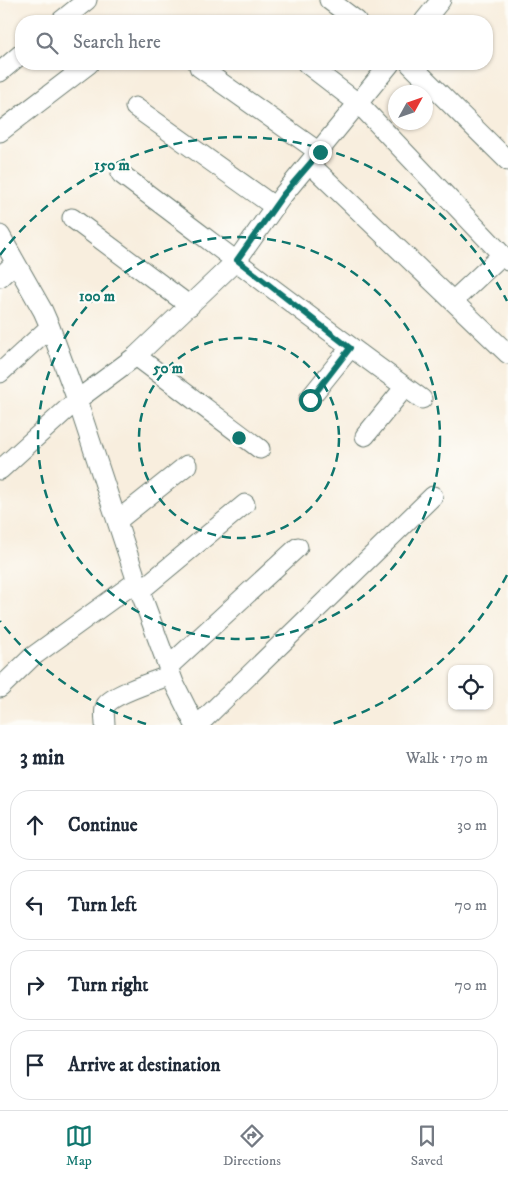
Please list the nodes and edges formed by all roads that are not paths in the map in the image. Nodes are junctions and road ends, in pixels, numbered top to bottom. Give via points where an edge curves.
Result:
1 (87, 0) edge
2 (329, 0) edge
3 (441, 0) edge
4 (68, 15) edge
5 (349, 15) edge
6 (429, 15) edge
7 (15, 59) edge
8 (81, 70) edge
9 (203, 70) edge
10 (315, 70) edge
11 (385, 70) edge
12 (416, 70) edge
13 (0, 72) edge
14 (359, 104) junction
15 (135, 107) dead end
16 (0, 132) edge
17 (315, 158) junction
18 (508, 162) edge
19 (121, 174) dead end
20 (275, 207) junction
21 (72, 218) dead end
22 (0, 235) edge
23 (505, 258) edge
24 (237, 260) junction
25 (16, 262) junction
26 (0, 277) edge
27 (453, 301) junction
28 (190, 306) junction
29 (50, 327) junction
30 (350, 348) junction
31 (508, 354) edge
32 (136, 356) junction
33 (0, 373) edge
34 (405, 387) junction
35 (422, 399) dead end
36 (76, 400) junction
37 (310, 400) dead end
38 (365, 436) dead end
39 (260, 449) dead end
40 (187, 465) dead end
41 (2, 466) edge
42 (433, 496) dead end
43 (245, 504) dead end
44 (117, 520) junction
45 (298, 547) dead end
46 (139, 586) junction
47 (170, 671) junction
48 (0, 688) edge
49 (105, 725) edge
50 (196, 725) edge

1 - 4 street
2 - 5 street
3 - 6 street
7 - 13 street
8 - 16 street
9 - 17 street
10 - 14 street
11 - 14 street
12 - 18 street
14 - 17 street
14 - 23 street
15 - 20 street
17 - 20 street
17 - 27 street
19 - 24 street
20 - 24 street
21 - 28 street
22 - 25 street
23 - 27 street
24 - 28 street
24 - 30 street
25 - 26 street
25 - 29 street
27 - 31 street
28 - 32 street
29 - 33 street
29 - 36 street
30 - 34 street
30 - 37 street
32 - 36 street
32 - 39 street
34 - 35 street
34 - 38 street
36 - 41 street
36 - 44 street
40 - 44 street
42 - 50 street
43 - 46 street
44 - 46 street
45 - 47 street
46 - 47 street
46 - 48 street via 32,657
47 - 49 street via 112,699 104,713
47 - 50 street

